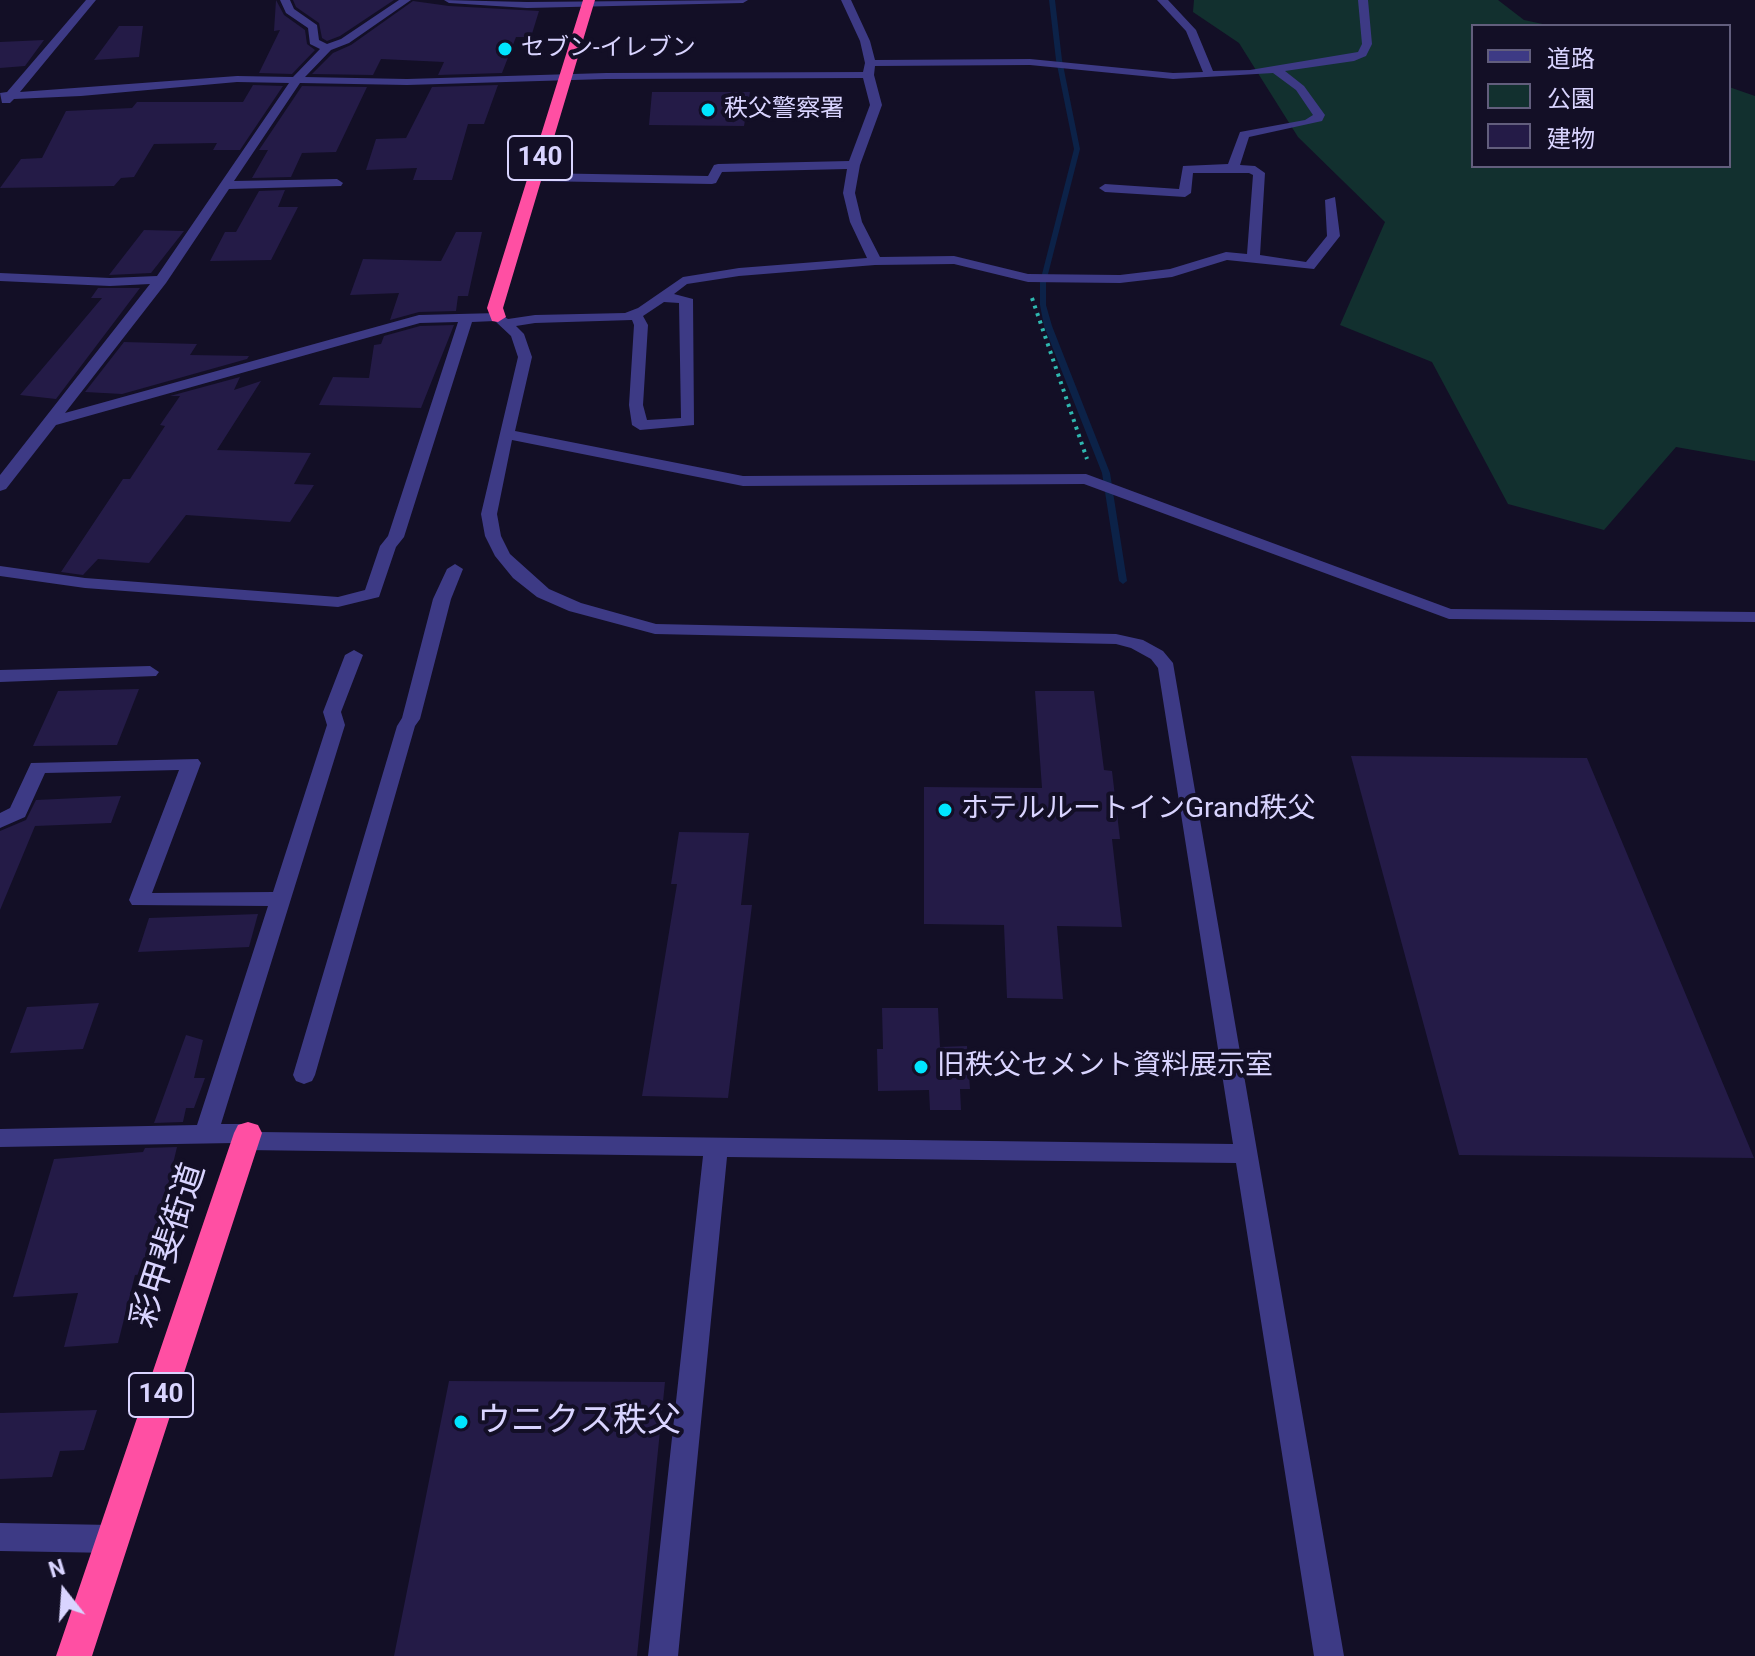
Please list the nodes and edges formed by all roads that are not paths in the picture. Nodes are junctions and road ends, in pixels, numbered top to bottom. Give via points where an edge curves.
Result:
1 (91, 0) edge
2 (285, 0) edge
3 (406, 0) edge
4 (449, 0) edge
5 (743, 0) edge
6 (846, 0) edge
7 (1162, 0) edge
8 (1363, 0) edge
9 (589, 2) edge
10 (327, 48) junction
11 (869, 69) junction
12 (1275, 69) junction
13 (1210, 76) junction
14 (566, 77) junction
15 (297, 79) junction
16 (5, 96) edge
17 (0, 109) edge
18 (854, 165) junction
19 (1233, 168) junction
20 (535, 177) junction
21 (337, 183) dead end
22 (225, 185) junction
23 (1105, 188) dead end
24 (1331, 200) dead end
25 (1253, 258) junction
26 (875, 261) junction
27 (0, 277) edge
28 (161, 280) junction
29 (663, 298) junction
30 (636, 315) junction
31 (466, 320) junction
32 (502, 320) junction
33 (53, 421) junction
34 (506, 434) junction
35 (0, 486) edge
36 (455, 569) dead end
37 (0, 571) edge
38 (1755, 617) edge
39 (354, 655) dead end
40 (150, 672) dead end
41 (0, 676) edge
42 (0, 821) edge
43 (280, 899) junction
44 (304, 1075) dead end
45 (206, 1134) junction
46 (246, 1137) junction
47 (0, 1138) edge
48 (716, 1147) junction
49 (1248, 1154) junction
50 (0, 1537) edge
51 (113, 1539) junction
52 (74, 1656) edge
53 (663, 1656) edge
54 (1329, 1656) edge

1 - 16 street
2 - 10 street via 290,11 313,27 314,42
3 - 10 street
4 - 9 street
5 - 9 street
6 - 11 street via 865,41
7 - 13 street via 1191,30
8 - 12 street via 1367,44 1362,54
9 - 14 highway, 140
10 - 15 street
11 - 13 street via 1050,64
11 - 14 street
11 - 18 street via 876,105
12 - 13 street
12 - 19 street via 1300,88 1318,119 1246,131
14 - 15 street
14 - 20 highway, 140
15 - 16 street
15 - 22 street
16 - 17 street
18 - 20 street via 718,168 712,180
18 - 26 street via 849,193
19 - 23 street via 1187,169 1185,193
19 - 25 street via 1259,173
20 - 32 highway, 140 via 495,308
21 - 22 street
22 - 28 street
24 - 25 street via 1334,236 1309,266
25 - 26 street via 1226,256 1149,277 1028,278 954,260
26 - 29 street via 691,278
27 - 28 street
28 - 33 street
29 - 30 street
29 - 30 street via 686,299 689,422 640,425 636,405 641,325
30 - 32 street
31 - 32 street
31 - 33 street via 419,319
31 - 37 street via 373,593 338,602 85,583
32 - 34 street via 523,346 525,357
33 - 35 street
34 - 38 street via 743,481 1086,479 1449,614
34 - 49 street via 491,503 493,536 519,574 543,593 575,607 655,629 1116,639 1157,655 1167,667
36 - 44 street
39 - 43 street via 332,712 336,725
40 - 41 street
42 - 43 street via 18,812 38,767 191,763 139,900
43 - 45 street
45 - 46 street
45 - 47 street
46 - 48 street
46 - 51 highway, 彩甲斐街道 / 140
48 - 49 street
48 - 53 street
49 - 54 street
50 - 51 street
51 - 52 highway, 彩甲斐街道 / 140

